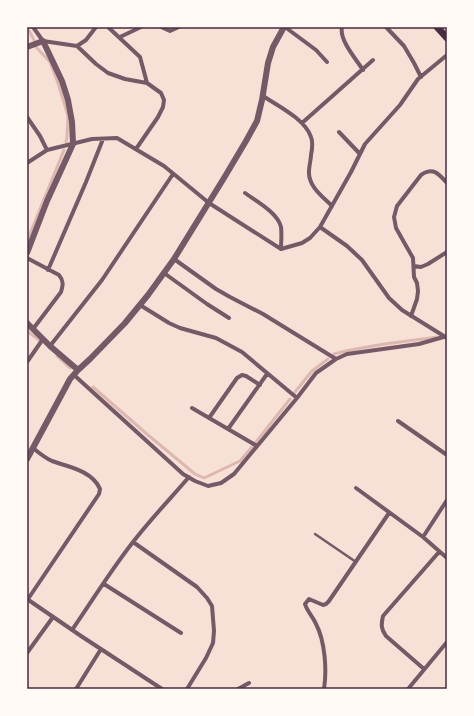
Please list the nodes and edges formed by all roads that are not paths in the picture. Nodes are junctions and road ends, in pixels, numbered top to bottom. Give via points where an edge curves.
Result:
1 (33, 27) edge
2 (96, 27) edge
3 (108, 27) edge
4 (141, 27) edge
5 (161, 27) edge
6 (179, 27) edge
7 (284, 27) edge
8 (342, 27) edge
9 (386, 27) edge
10 (437, 27) edge
11 (120, 37) junction
12 (447, 38) edge
13 (44, 41) junction
14 (77, 46) junction
15 (27, 47) edge
16 (447, 56) edge
17 (373, 60) dead end
18 (327, 62) dead end
19 (363, 70) junction
20 (421, 77) junction
21 (147, 83) junction
22 (262, 96) junction
23 (27, 117) edge
24 (302, 123) junction
25 (339, 132) dead end
26 (103, 139) junction
27 (73, 144) junction
28 (136, 149) junction
29 (47, 150) junction
30 (360, 154) junction
31 (27, 163) edge
32 (173, 174) junction
33 (447, 182) edge
34 (245, 193) dead end
35 (208, 203) junction
36 (332, 206) junction
37 (320, 227) junction
38 (281, 249) junction
39 (27, 253) edge
40 (446, 255) edge
41 (27, 258) edge
42 (174, 259) junction
43 (414, 266) junction
44 (48, 270) junction
45 (164, 273) junction
46 (140, 305) junction
47 (411, 316) junction
48 (229, 318) dead end
49 (27, 323) edge
50 (33, 329) junction
51 (447, 337) edge
52 (43, 339) junction
53 (50, 346) junction
54 (336, 359) junction
55 (27, 362) edge
56 (76, 372) junction
57 (267, 374) junction
58 (260, 385) junction
59 (297, 398) junction
60 (192, 408) dead end
61 (209, 418) junction
62 (398, 420) dead end
63 (228, 430) junction
64 (257, 446) junction
65 (33, 448) junction
66 (447, 455) edge
67 (27, 459) edge
68 (189, 477) junction
69 (356, 488) dead end
70 (447, 500) edge
71 (389, 513) junction
72 (315, 534) dead end
73 (422, 537) junction
74 (133, 542) junction
75 (439, 552) junction
76 (447, 558) edge
77 (356, 562) junction
78 (104, 584) junction
79 (28, 599) edge
80 (53, 617) junction
81 (72, 630) junction
82 (181, 633) dead end
83 (447, 642) edge
84 (101, 649) junction
85 (27, 653) edge
86 (424, 670) junction
87 (249, 683) dead end
88 (76, 689) edge
89 (162, 689) edge
90 (187, 689) edge
91 (238, 689) edge
92 (324, 689) edge
93 (408, 689) edge

1 - 13 street
2 - 14 street via 86,40
3 - 11 street
4 - 11 street
5 - 6 street via 170,30
7 - 18 street via 316,50
7 - 22 street via 273,46
8 - 19 street via 342,36
9 - 20 street via 404,46
10 - 12 main road
11 - 21 street via 140,57
13 - 14 street
13 - 15 street
13 - 27 street via 68,100
14 - 21 street via 108,73
16 - 20 street
17 - 19 street
19 - 24 street
20 - 30 street via 365,144
21 - 28 street via 161,93 163,107
22 - 24 street
22 - 35 street via 256,120 246,141
23 - 29 street
24 - 36 street via 312,138 309,172 311,182 317,192
25 - 30 street
26 - 27 street
26 - 28 street via 117,138
26 - 44 street
27 - 29 street
27 - 39 street
28 - 32 street
29 - 31 street
30 - 36 street
32 - 35 street
32 - 53 street via 102,280
33 - 43 street via 433,171 426,172 397,206 394,217 396,228 413,258
34 - 38 street via 274,215 279,222
35 - 38 street
35 - 42 street
36 - 37 street
37 - 38 street via 302,243
37 - 47 street via 362,260 389,298
40 - 43 street via 421,267
41 - 44 street
42 - 45 street
42 - 54 street via 216,289 263,314
43 - 47 street via 418,290
44 - 50 street via 59,275 64,285
45 - 46 street
45 - 48 street
46 - 56 street
46 - 57 street via 169,323 216,338 242,352
47 - 51 street
49 - 50 street
50 - 52 street
51 - 54 street via 419,344 347,354
52 - 53 street
52 - 55 street
53 - 56 street
54 - 59 street via 316,373
56 - 65 street
56 - 68 street
57 - 58 street
57 - 59 street
58 - 61 street via 246,376 237,378
58 - 63 street
59 - 64 street
60 - 61 street
61 - 63 street
62 - 66 street
63 - 64 street
64 - 68 street via 234,474 221,483 208,486
65 - 67 street
65 - 79 street via 52,461 93,478 100,489
68 - 74 street
69 - 71 street
70 - 73 street
71 - 73 street
71 - 77 street
72 - 77 lane
73 - 75 street
74 - 78 street
74 - 90 street via 197,587 212,606 213,643
75 - 76 street
75 - 86 street via 383,616 381,623 386,636
77 - 92 street via 326,604 309,599 305,604 316,624 322,644 325,665
78 - 81 street
78 - 82 street
79 - 80 street
80 - 81 street
80 - 85 street
81 - 84 street
83 - 86 street
84 - 88 street
84 - 89 street
86 - 93 street
87 - 91 street

